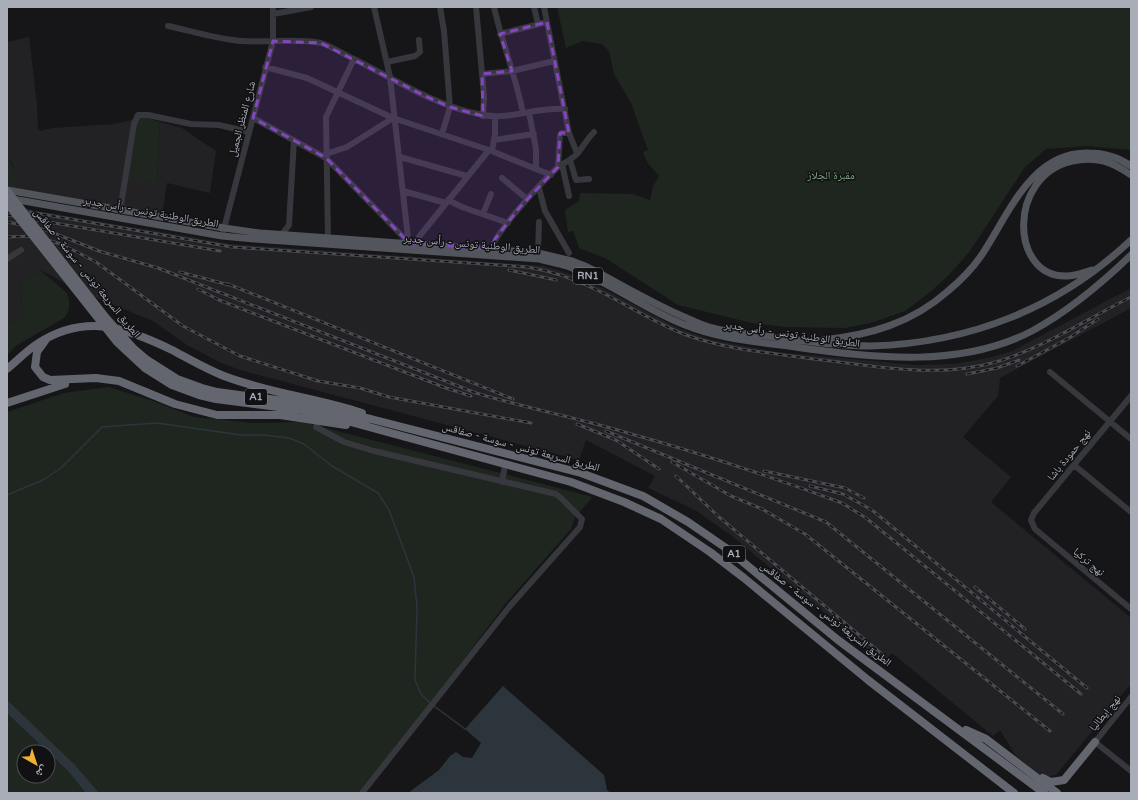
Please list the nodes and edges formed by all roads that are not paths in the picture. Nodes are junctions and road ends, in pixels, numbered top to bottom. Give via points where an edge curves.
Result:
1 (273, 7) edge
2 (311, 7) edge
3 (374, 7) edge
4 (440, 7) edge
5 (476, 7) edge
6 (494, 7) edge
7 (534, 7) edge
8 (544, 9) edge
9 (273, 14) junction
10 (547, 22) junction
11 (538, 24) junction
12 (168, 26) dead end
13 (500, 34) junction
14 (419, 40) dead end
15 (273, 41) junction
16 (354, 59) junction
17 (554, 61) junction
18 (387, 62) junction
19 (265, 67) junction
20 (512, 71) junction
21 (482, 74) junction
22 (390, 77) junction
23 (338, 92) junction
24 (450, 107) junction
25 (565, 109) junction
26 (526, 113) junction
27 (483, 116) junction
28 (495, 117) junction
29 (253, 118) junction
30 (394, 118) junction
31 (249, 132) junction
32 (594, 132) dead end
33 (570, 133) junction
34 (442, 134) junction
35 (534, 134) junction
36 (294, 140) junction
37 (494, 140) junction
38 (491, 150) junction
39 (577, 153) junction
40 (326, 156) junction
41 (400, 157) junction
42 (570, 160) junction
43 (560, 166) junction
44 (1131, 166) edge
45 (536, 168) junction
46 (551, 175) junction
47 (1131, 175) edge
48 (467, 176) junction
49 (502, 178) dead end
50 (589, 179) dead end
51 (539, 188) junction
52 (7, 191) edge
53 (403, 191) junction
54 (490, 194) dead end
55 (570, 196) dead end
56 (7, 198) edge
57 (528, 199) junction
58 (447, 202) junction
59 (7, 203) edge
60 (120, 211) junction
61 (483, 214) junction
62 (539, 222) dead end
63 (508, 223) junction
64 (223, 232) junction
65 (282, 234) junction
66 (328, 238) junction
67 (1131, 240) edge
68 (411, 245) junction
69 (492, 249) junction
70 (20, 250) dead end
71 (538, 253) junction
72 (569, 253) dead end
73 (1131, 254) edge
74 (7, 259) edge
75 (1131, 259) edge
76 (1100, 267) junction
77 (1112, 274) junction
78 (48, 338) junction
79 (808, 342) junction
80 (146, 364) junction
81 (7, 370) edge
82 (1050, 372) dead end
83 (96, 378) junction
84 (1131, 396) edge
85 (7, 403) edge
86 (371, 419) junction
87 (1110, 421) junction
88 (365, 426) junction
89 (316, 427) dead end
90 (1131, 439) edge
91 (1074, 465) junction
92 (505, 466) junction
93 (502, 482) junction
94 (1131, 503) edge
95 (1129, 510) edge
96 (1035, 530) joint
97 (1131, 609) edge
98 (1131, 697) edge
99 (956, 726) junction
100 (1095, 742) junction
101 (979, 765) junction
102 (1030, 771) junction
103 (1131, 771) edge
104 (362, 793) edge
105 (1006, 793) edge
106 (1014, 793) edge
107 (1044, 793) edge
108 (1057, 793) edge

1 - 9 street, شارع المنظر الجميل
2 - 9 street
3 - 18 street
4 - 24 street
5 - 21 street
6 - 13 street
7 - 11 street
8 - 10 street
9 - 15 street, شارع المنظر الجميل
10 - 11 street
10 - 17 street
11 - 13 street
12 - 15 street via 225,39
13 - 20 street
14 - 18 street via 420,52 415,56
15 - 16 street via 322,43
15 - 19 street, شارع المنظر الجميل
16 - 22 street
16 - 23 street
17 - 20 street
17 - 25 street
18 - 22 street
19 - 23 street via 307,78
19 - 29 street, شارع المنظر الجميل
20 - 21 street
20 - 26 street
21 - 27 street
22 - 24 street
22 - 30 street
23 - 30 street
23 - 40 street via 326,117
24 - 27 street
24 - 34 street
25 - 26 street via 543,109
25 - 33 street
26 - 28 street
26 - 35 street
27 - 28 street
28 - 37 street
29 - 31 street, شارع المنظر الجميل
29 - 36 street
30 - 34 street
30 - 40 street via 347,147
30 - 41 street
31 - 60 street via 219,125 191,124 138,115 134,124
31 - 64 street, شارع المنظر الجميل
32 - 39 street
33 - 39 street
33 - 43 street via 560,135
34 - 38 street
35 - 37 street
35 - 45 street
36 - 40 street
36 - 65 street via 289,225
37 - 38 street
38 - 45 street
38 - 48 street
39 - 42 street
40 - 66 street
40 - 68 street
41 - 48 street
41 - 53 street
42 - 43 street
42 - 50 street via 576,180
43 - 46 street
43 - 55 street
44 - 79 main road via 1103,153 1081,152 1056,159 1032,177 980,258 935,302 910,317 880,330
45 - 46 street
46 - 51 street
47 - 76 main road via 1118,166 1102,160 1086,158 1063,163 1044,174 1030,193 1025,206 1023,232 1030,253 1040,267 1057,276 1065,276
48 - 58 street
49 - 57 street
51 - 57 street
51 - 72 street via 545,211
52 - 60 main road, الطريق الوطنية تونس - رأس جدير / RN1
52 - 80 highway, الطريق السريعة تونس - سوسة - صفاقس / A1, bridge via 106,318
53 - 58 street
53 - 68 street
54 - 61 street
56 - 64 main road, الطريق الوطنية تونس - رأس جدير / RN1
57 - 63 street
58 - 61 street
58 - 68 street
59 - 80 highway, الطريق السريعة تونس - سوسة - صفاقس / A1, bridge via 116,342
60 - 64 main road, الطريق الوطنية تونس - رأس جدير / RN1
61 - 63 street
62 - 71 street
63 - 69 street via 495,239
64 - 65 main road, الطريق الوطنية تونس - رأس جدير / RN1
64 - 68 main road, الطريق الوطنية تونس - رأس جدير / RN1
65 - 66 main road, الطريق الوطنية تونس - رأس جدير / RN1
66 - 68 main road, الطريق الوطنية تونس - رأس جدير / RN1
67 - 76 main road, الطريق الوطنية تونس - رأس جدير / RN1
68 - 69 main road, الطريق الوطنية تونس - رأس جدير / RN1
68 - 77 main road, الطريق الوطنية تونس - رأس جدير / RN1 via 539,260 565,266 672,320 702,331 747,341 888,357 959,354 1010,340 1031,332 1072,307
69 - 71 main road, الطريق الوطنية تونس - رأس جدير / RN1
70 - 74 street
71 - 79 main road, الطريق الوطنية تونس - رأس جدير / RN1 via 585,266 666,309 705,326 741,334
73 - 77 main road, الطريق الوطنية تونس - رأس جدير / RN1
75 - 77 main road
76 - 79 main road, الطريق الوطنية تونس - رأس جدير / RN1 via 1058,296 1016,316 970,332 920,342 872,346
78 - 81 highway via 36,344
78 - 83 highway via 37,352 35,362 43,377 56,380
78 - 86 highway via 74,328 110,326 136,334 224,376 363,413
80 - 86 highway, الطريق السريعة تونس - سوسة - صفاقس / A1 via 177,379 217,392 277,400
80 - 88 highway, الطريق السريعة تونس - سوسة - صفاقس / A1 via 172,385 199,395 302,410
82 - 87 street
83 - 85 highway via 56,386
83 - 88 highway via 119,380 175,404 217,415 280,415 333,424
84 - 87 street, نهج حمودة باشا
86 - 99 highway, الطريق السريعة تونس - سوسة - صفاقس / A1 via 581,473 643,496 726,548 838,640
87 - 90 street
87 - 91 street, نهج حمودة باشا
88 - 92 highway, الطريق السريعة تونس - سوسة - صفاقس / A1
89 - 93 street via 344,442 374,451
91 - 95 street
91 - 96 street, نهج حمودة باشا via 1034,513 1032,523
92 - 93 street
92 - 101 highway, الطريق السريعة تونس - سوسة - صفاقس / A1 via 571,482 661,519 744,578 868,680
93 - 104 street via 559,496 580,516 582,522 510,606
94 - 95 street
96 - 97 street, نهج تركيا
98 - 100 street, نهج إيطاليا
99 - 102 highway via 986,739
99 - 107 highway, الطريق السريعة تونس - سوسة - صفاقس / A1
100 - 102 highway via 1064,780 1051,782
100 - 103 street
101 - 105 highway
101 - 106 highway, الطريق السريعة تونس - سوسة - صفاقس / A1
102 - 108 highway

